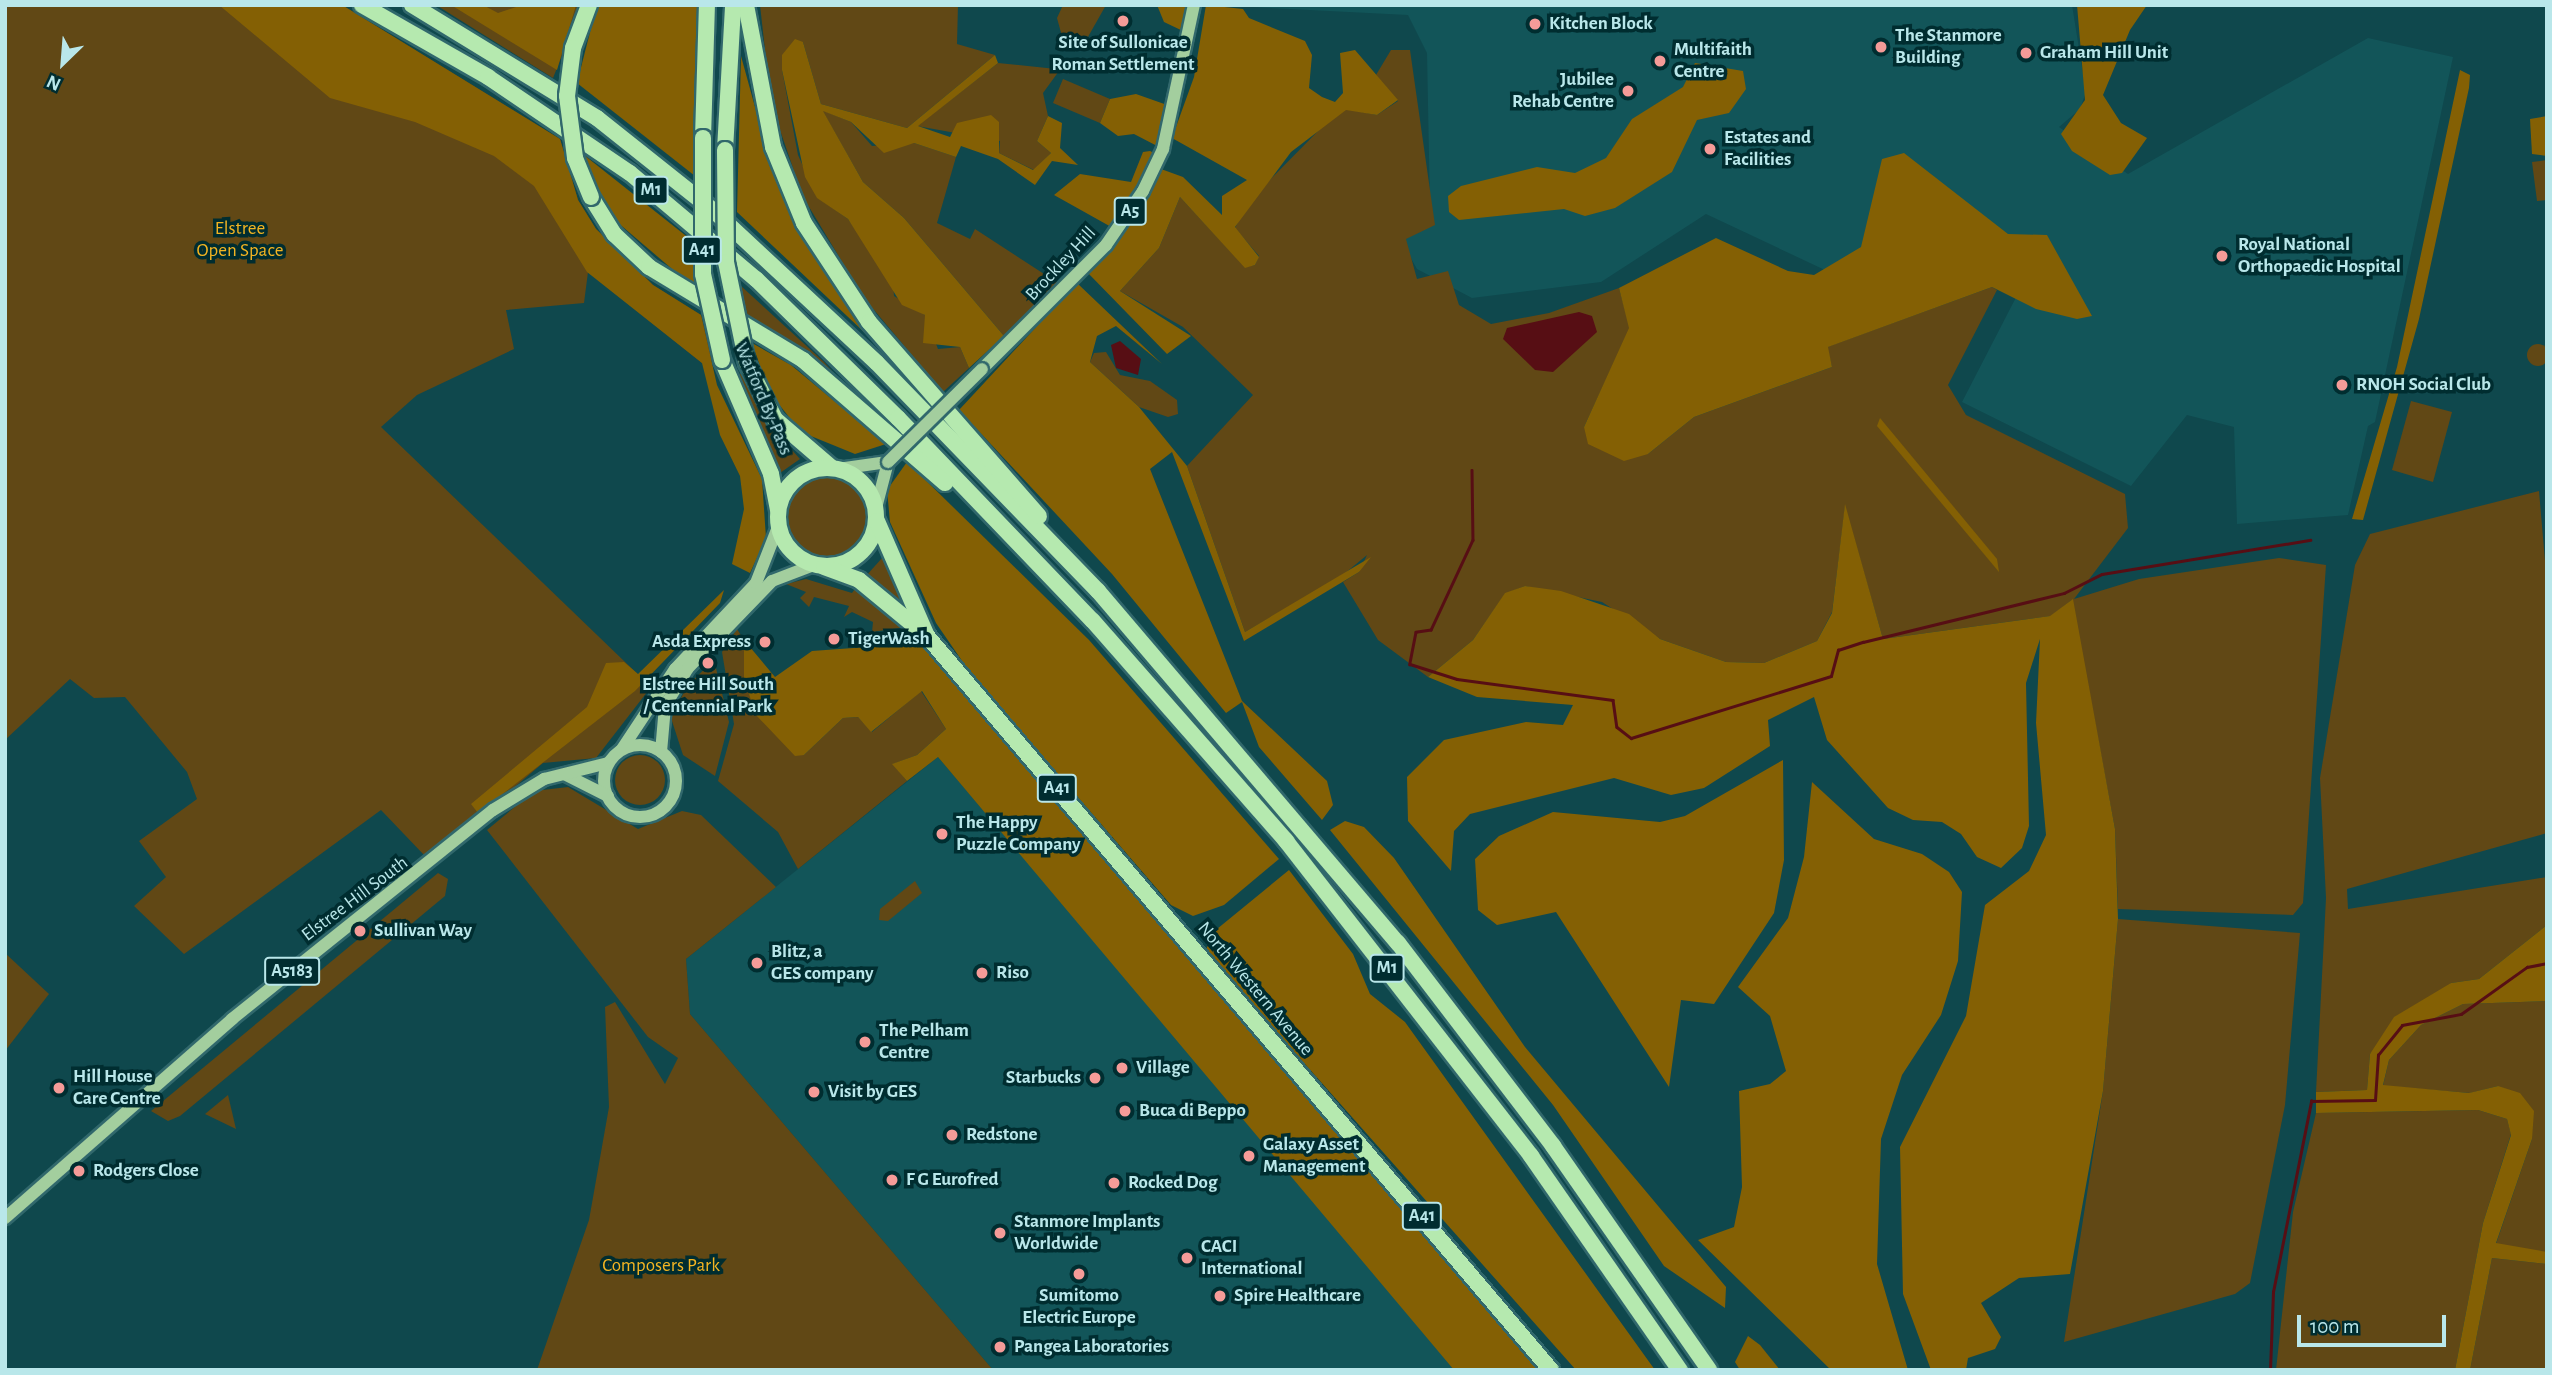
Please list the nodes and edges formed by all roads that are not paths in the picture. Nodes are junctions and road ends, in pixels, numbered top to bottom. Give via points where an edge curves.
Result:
1 (362, 5) edge
2 (412, 5) edge
3 (589, 5) edge
4 (708, 5) edge
5 (733, 5) edge
6 (746, 5) edge
7 (1194, 5) edge
8 (888, 462) junction
9 (835, 469) junction
10 (778, 509) junction
11 (876, 515) junction
12 (778, 527) junction
13 (819, 566) junction
14 (1064, 590) junction
15 (1098, 591) junction
16 (927, 636) junction
17 (622, 749) junction
18 (661, 751) junction
19 (608, 763) junction
20 (566, 775) junction
21 (608, 796) junction
22 (5, 1218) edge
23 (1551, 1370) edge
24 (1680, 1370) edge
25 (1709, 1370) edge

1 - 14 highway, M1 via 488,77 640,181 797,318
2 - 15 highway, M1 via 597,118 715,212 877,363
3 - 14 highway, M1, bridge via 573,48 567,96 576,158 591,197 614,234 647,265 824,377
4 - 10 highway, Watford By-Pass / A41, bridge via 703,274 722,360 771,474
5 - 9 highway, Watford By-Pass / A41, bridge via 725,150 726,262 747,363 775,419
6 - 15 highway, M1 via 751,52 782,174 835,275
7 - 8 main road, Brockley Hill / A5, bridge via 1163,149 1143,191 1106,245
8 - 9 main road
8 - 11 main road
9 - 10 highway via 797,479
9 - 11 highway via 859,479
10 - 12 highway
11 - 13 highway via 857,557
11 - 16 highway, North Western Avenue / A41
12 - 13 highway via 795,554
12 - 17 main road via 756,583 674,669
13 - 16 highway, North Western Avenue / A41 via 859,580
13 - 18 main road via 772,581 688,668 665,706
14 - 24 highway, M1 via 1246,794 1379,957 1531,1156
15 - 25 highway, M1 via 1420,971 1553,1146
16 - 23 highway, North Western Avenue / A41
17 - 18 main road via 642,745
17 - 19 main road
18 - 21 main road via 676,782 662,809 636,816
19 - 20 main road, Elstree Hill South / A5183
19 - 21 main road
20 - 21 main road
20 - 22 main road, Elstree Hill South / A5183 via 529,786 493,810 232,1019 114,1128

